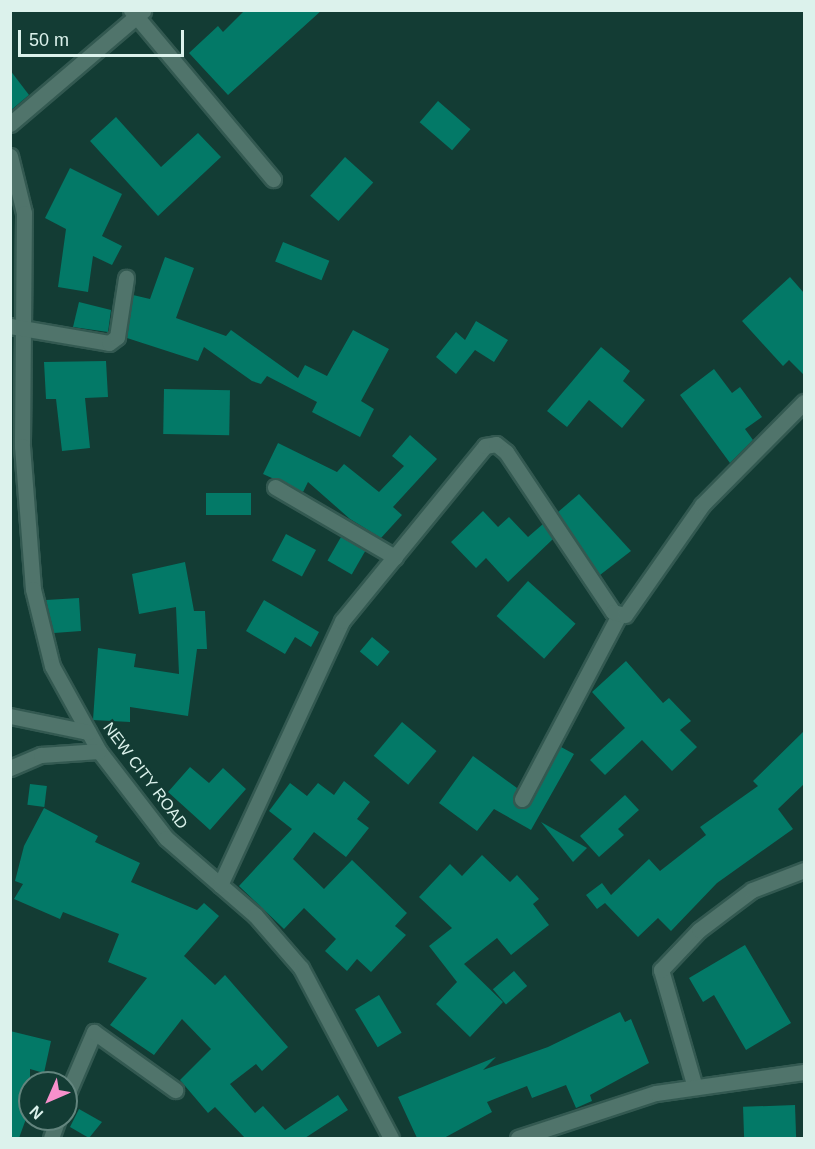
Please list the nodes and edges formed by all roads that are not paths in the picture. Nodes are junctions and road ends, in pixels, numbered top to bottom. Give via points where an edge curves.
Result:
1 (137, 13) edge
2 (10, 124) edge
3 (10, 156) edge
4 (273, 179) dead end
5 (126, 278) dead end
6 (10, 326) edge
7 (26, 330) junction
8 (804, 402) edge
9 (16, 447) edge
10 (275, 487) dead end
11 (395, 557) junction
12 (619, 615) junction
13 (10, 716) edge
14 (88, 732) junction
15 (99, 751) junction
16 (10, 768) edge
17 (522, 799) dead end
18 (804, 870) edge
19 (220, 885) junction
20 (77, 1071) edge
21 (804, 1072) edge
22 (694, 1084) junction
23 (175, 1090) dead end
24 (391, 1138) edge
25 (518, 1138) edge

1 - 2 street
1 - 4 street
3 - 7 street, NEW CITY ROAD via 24,213
5 - 7 street via 117,337 110,343
6 - 7 street
7 - 9 street, NEW CITY ROAD
8 - 12 street via 702,505 632,610
9 - 14 street, NEW CITY ROAD via 33,589 52,666
10 - 11 street
11 - 12 street via 469,460 484,446 496,444
11 - 19 street via 342,621
12 - 17 street
13 - 14 street
14 - 15 street, NEW CITY ROAD
15 - 16 street via 41,755
15 - 19 street, NEW CITY ROAD via 166,838
18 - 22 street via 752,890 699,930 661,970 662,988
19 - 24 street, NEW CITY ROAD via 255,915 301,968
20 - 23 street via 94,1032
21 - 22 street
22 - 25 street

